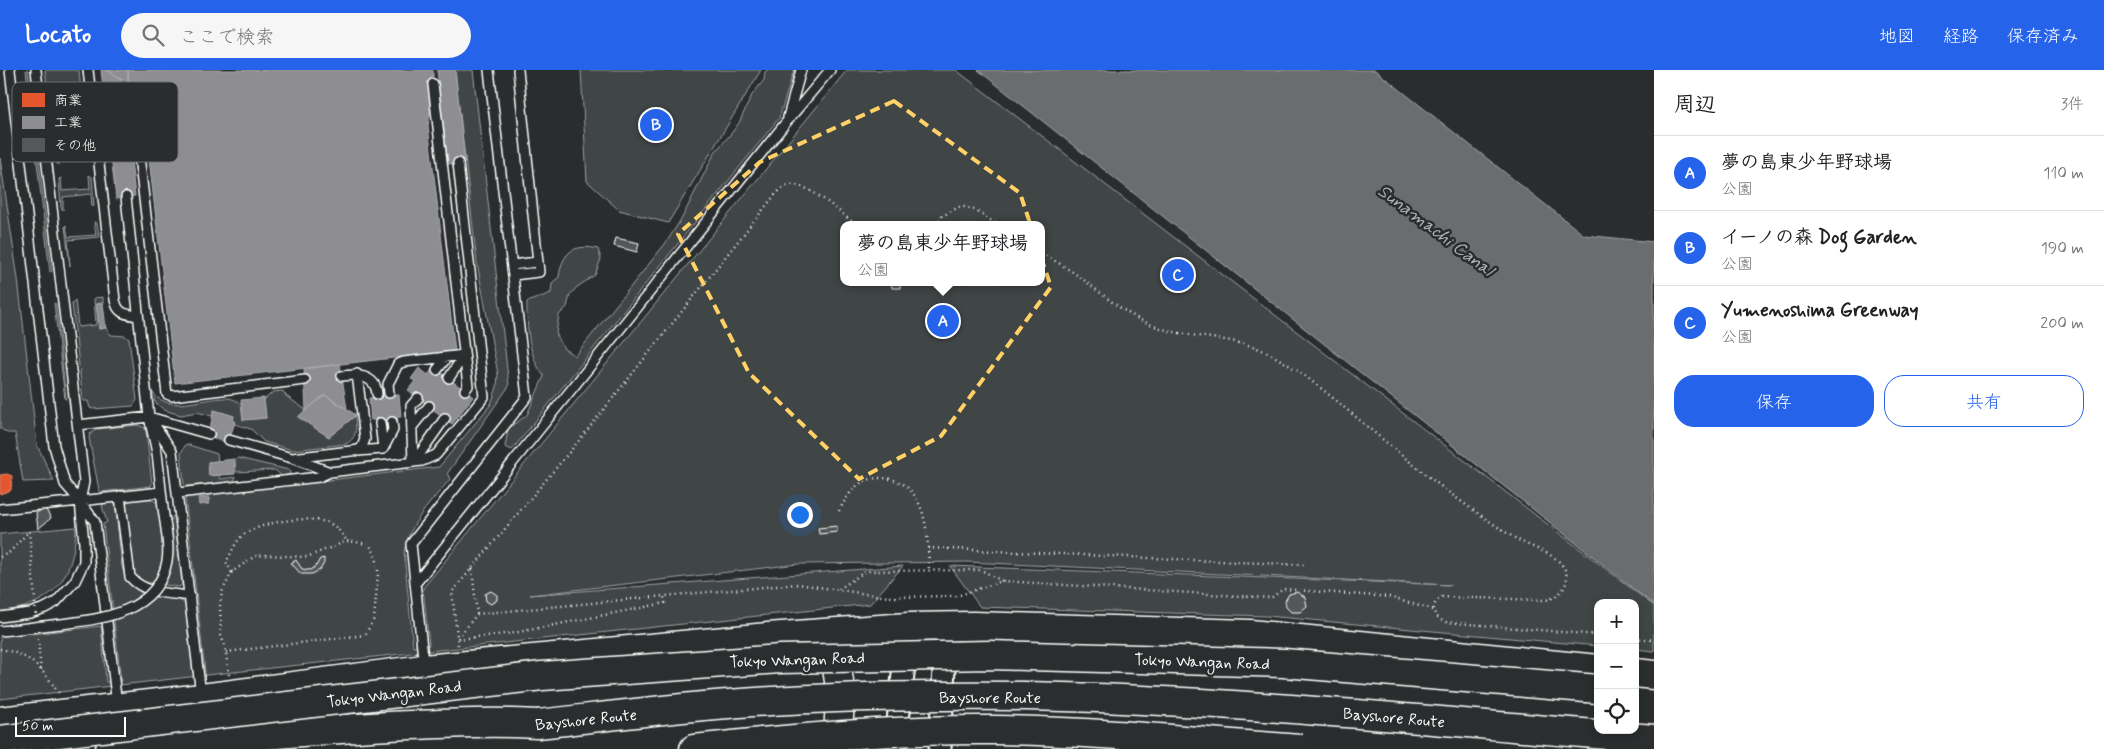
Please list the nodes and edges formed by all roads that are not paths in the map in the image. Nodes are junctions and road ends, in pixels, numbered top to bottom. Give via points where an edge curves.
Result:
1 (10, 70) edge
2 (489, 70) edge
3 (518, 70) edge
4 (801, 70) edge
5 (830, 70) edge
6 (433, 84) dead end
7 (12, 87) edge
8 (788, 120) junction
9 (21, 162) edge
10 (47, 162) edge
11 (99, 162) edge
12 (140, 162) edge
13 (458, 163) dead end
14 (126, 198) dead end
15 (537, 262) junction
16 (512, 265) junction
17 (513, 275) junction
18 (138, 316) junction
19 (464, 355) junction
20 (447, 357) junction
21 (438, 370) dead end
22 (357, 374) junction
23 (342, 376) dead end
24 (449, 378) dead end
25 (305, 380) dead end
26 (464, 390) dead end
27 (389, 393) dead end
28 (378, 394) dead end
29 (418, 398) dead end
30 (429, 406) dead end
31 (149, 417) junction
32 (445, 418) dead end
33 (392, 422) dead end
34 (380, 423) dead end
35 (78, 425) junction
36 (412, 427) junction
37 (209, 434) dead end
38 (229, 440) dead end
39 (383, 449) junction
40 (354, 452) junction
41 (292, 458) junction
42 (413, 462) junction
43 (330, 472) junction
44 (161, 492) junction
45 (178, 493) junction
46 (120, 496) junction
47 (80, 500) junction
48 (0, 509) edge
49 (415, 584) junction
50 (190, 596) junction
51 (0, 617) edge
52 (946, 626) junction
53 (908, 627) junction
54 (0, 631) edge
55 (810, 634) junction
56 (424, 669) junction
57 (1594, 669) edge
58 (1639, 673) edge
59 (1654, 675) edge
60 (1594, 689) edge
61 (1639, 692) edge
62 (1654, 693) edge
63 (202, 698) junction
64 (117, 708) junction
65 (0, 721) edge
66 (538, 724) junction
67 (1654, 739) edge
68 (0, 740) edge
69 (753, 746) edge
70 (110, 749) edge
71 (327, 749) edge
72 (694, 749) edge
73 (837, 749) edge
74 (895, 749) edge
75 (940, 749) edge
76 (1300, 749) edge

1 - 7 lane
2 - 16 lane
3 - 15 lane
4 - 8 lane
5 - 8 lane
6 - 19 lane
8 - 49 lane
9 - 47 lane via 54,446 65,484
10 - 35 lane
11 - 18 lane via 116,308 122,314
12 - 25 lane via 167,394
13 - 42 lane via 484,396 436,455
14 - 18 lane
15 - 16 lane
15 - 17 lane via 539,272
16 - 17 lane
17 - 49 lane via 526,397 411,544
18 - 31 lane
19 - 20 lane
19 - 24 lane
19 - 26 lane via 468,386
20 - 21 lane
20 - 27 lane via 398,364 388,384
22 - 23 lane
22 - 28 lane via 371,381
22 - 40 lane via 365,439 362,447
29 - 36 lane via 411,406
30 - 36 lane
31 - 35 lane
31 - 37 lane
31 - 44 lane
31 - 45 lane via 172,451
32 - 42 lane
33 - 39 lane via 393,430
34 - 39 lane
35 - 47 lane via 84,482
36 - 42 lane
38 - 41 lane
39 - 40 lane
40 - 41 lane
41 - 43 lane
42 - 43 lane
43 - 45 lane via 318,477
44 - 46 lane
44 - 54 lane, bridge via 167,561 160,580 144,600 108,618
45 - 50 lane
46 - 47 lane
46 - 50 lane via 130,577 147,590
47 - 48 lane
47 - 51 lane via 84,562 74,581 56,602 45,608
47 - 64 lane via 95,522
49 - 56 lane
50 - 63 lane
52 - 53 highway
52 - 57 highway via 1250,634
52 - 75 street
53 - 55 highway
53 - 74 street
55 - 56 highway
55 - 73 highway via 824,643 837,665 840,679
56 - 63 highway
58 - 59 highway
60 - 68 highway, Tokyo Wangan Road, bridge via 1254,662 990,655 780,659 542,676
61 - 62 highway
63 - 64 highway
64 - 65 highway
66 - 67 highway, Bayshore Route, bridge via 728,704 817,699 1024,696 1293,709
66 - 70 highway via 494,721 281,732
66 - 71 highway, Bayshore Route
69 - 72 highway, Bayshore Route
69 - 76 highway, Bayshore Route, bridge via 840,734 998,730

